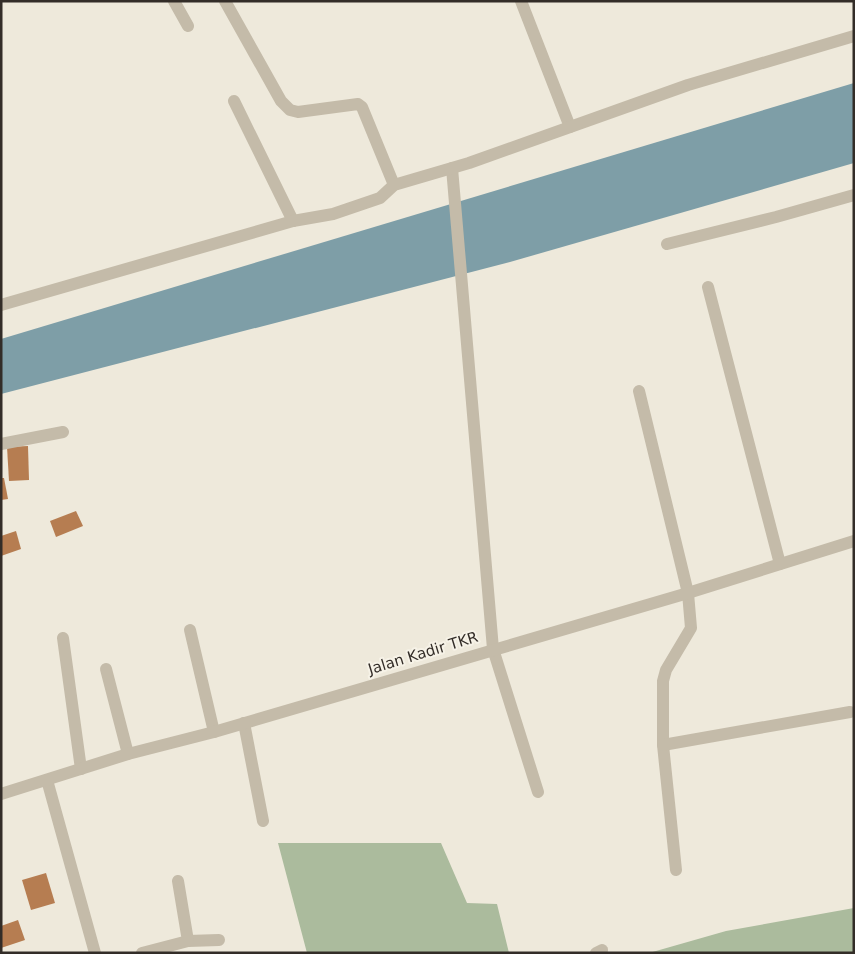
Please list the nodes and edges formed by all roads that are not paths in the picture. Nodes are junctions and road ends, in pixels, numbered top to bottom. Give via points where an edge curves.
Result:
1 (174, 1) edge
2 (225, 1) edge
3 (521, 1) edge
4 (188, 26) dead end
5 (854, 36) edge
6 (234, 101) dead end
7 (570, 128) junction
8 (452, 168) junction
9 (394, 185) junction
10 (854, 195) edge
11 (293, 221) junction
12 (668, 244) dead end
13 (708, 287) dead end
14 (1, 305) edge
15 (639, 391) dead end
16 (63, 432) dead end
17 (1, 444) edge
18 (854, 541) edge
19 (780, 564) junction
20 (688, 592) junction
21 (190, 630) dead end
22 (63, 638) dead end
23 (492, 649) junction
24 (106, 669) dead end
25 (850, 712) dead end
26 (244, 723) junction
27 (214, 732) junction
28 (663, 745) junction
29 (128, 754) junction
30 (81, 769) junction
31 (47, 780) junction
32 (538, 792) dead end
33 (1, 794) edge
34 (263, 821) dead end
35 (676, 870) dead end
36 (178, 881) dead end
37 (219, 940) dead end
38 (188, 941) junction
39 (95, 953) edge
40 (142, 953) edge

1 - 4 street
2 - 9 street via 290,110 298,112 358,104 362,107
3 - 7 street
5 - 7 street via 688,85
6 - 11 street
7 - 8 street
8 - 9 street
8 - 23 street
9 - 11 street via 380,198 332,214
10 - 12 street
11 - 14 street
13 - 19 street
15 - 20 street
16 - 17 street
18 - 19 street, Jalan Kadir TKR
19 - 20 street, Jalan Kadir TKR
20 - 23 street, Jalan Kadir TKR
20 - 28 street via 691,628 663,681
21 - 27 street
22 - 30 street
23 - 26 street, Jalan Kadir TKR
23 - 32 street
24 - 29 street
25 - 28 street
26 - 27 street, Jalan Kadir TKR
26 - 34 street
27 - 29 street, Jalan Kadir TKR
28 - 35 street
29 - 30 street, Jalan Kadir TKR
30 - 31 street, Jalan Kadir TKR
31 - 33 street, Jalan Kadir TKR
31 - 39 street
36 - 38 street
37 - 38 street
38 - 40 street

